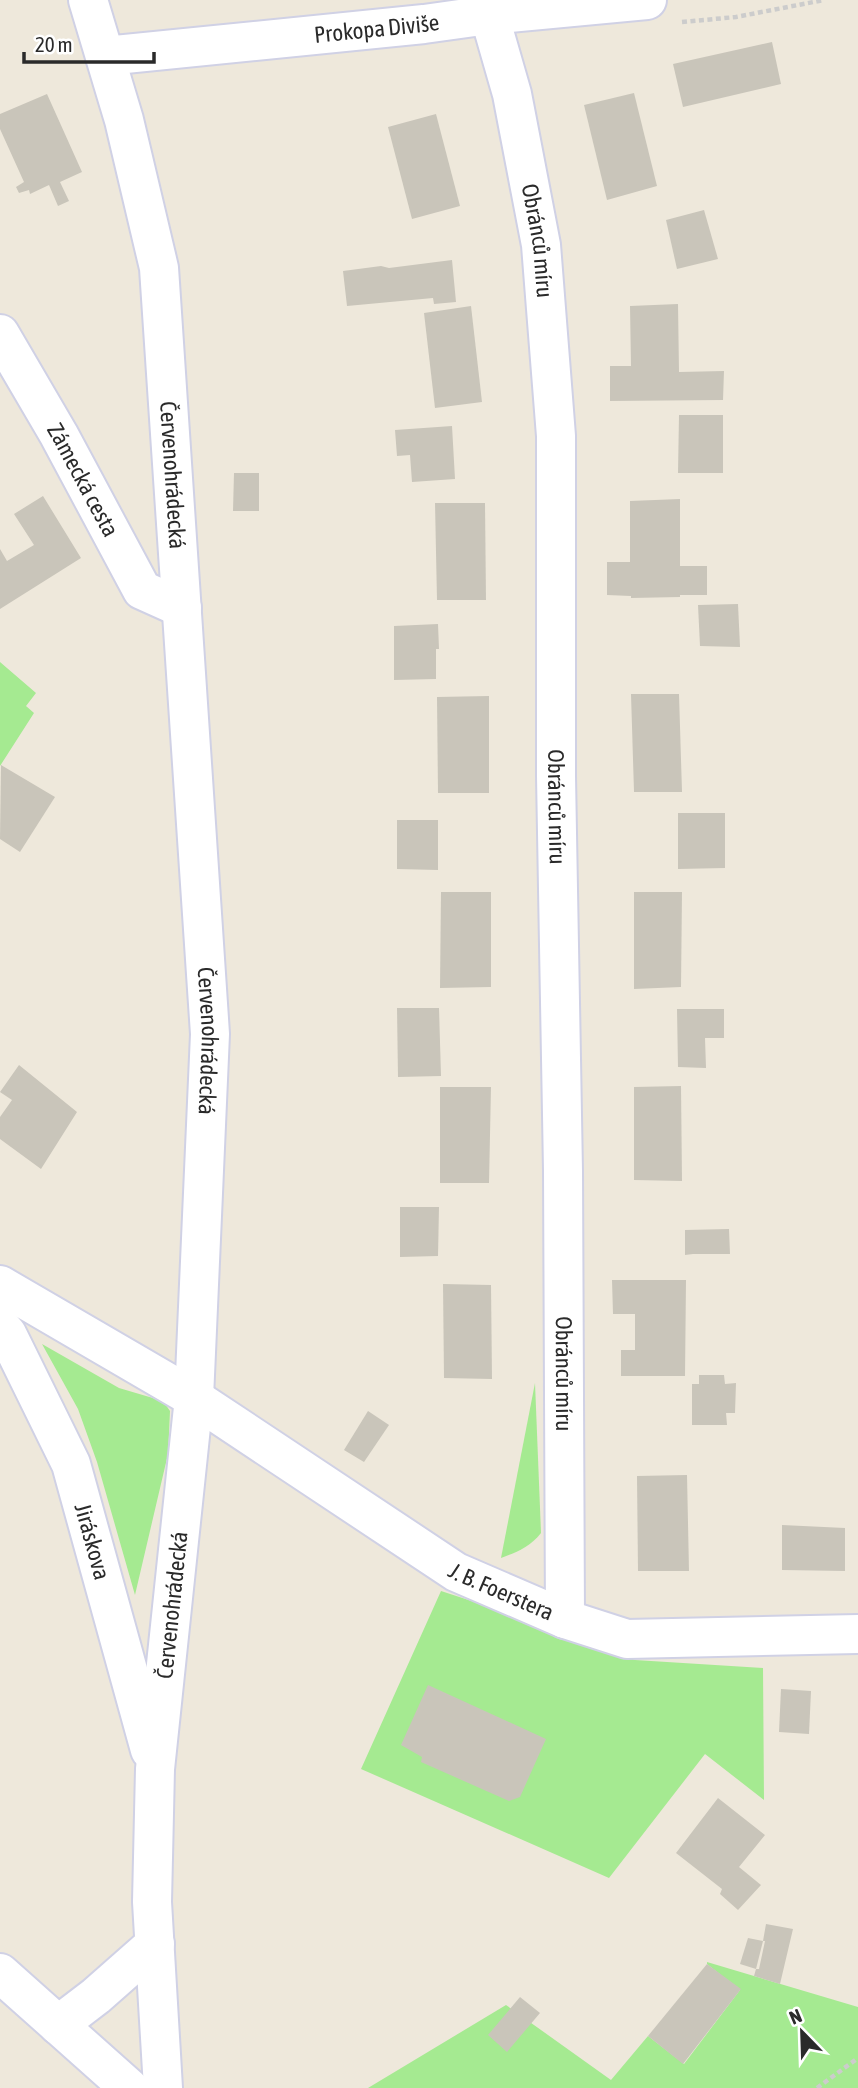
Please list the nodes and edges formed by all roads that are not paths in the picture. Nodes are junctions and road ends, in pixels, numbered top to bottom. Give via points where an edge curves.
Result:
1 (88, 0) edge
2 (647, 0) edge
3 (487, 7) edge
4 (105, 56) junction
5 (0, 334) edge
6 (182, 608) junction
7 (0, 1285) edge
8 (0, 1326) edge
9 (194, 1398) junction
10 (565, 1619) junction
11 (858, 1634) edge
12 (155, 1769) junction
13 (155, 1944) junction
14 (0, 1973) edge
15 (58, 2025) junction
16 (129, 2088) edge
17 (163, 2088) edge

1 - 4 street, Červenohrádecká
2 - 3 street, Prokopa Diviše
3 - 4 street, Prokopa Diviše via 424,24
3 - 10 street, Obránců míru via 512,94 541,245 556,436
4 - 6 street, Červenohrádecká via 159,268
5 - 6 street, Zámecká cesta via 142,590
6 - 9 street, Červenohrádecká via 210,1034
7 - 9 street, J. B. Foerstera
8 - 12 street, Jiráskova via 71,1464
9 - 10 street, J. B. Foerstera via 456,1572
9 - 12 street, Červenohrádecká
10 - 11 street, J. B. Foerstera via 627,1639
12 - 13 street, Červenohrádecká
13 - 15 street
13 - 17 street, Červenohrádecká
14 - 15 street
15 - 16 street

